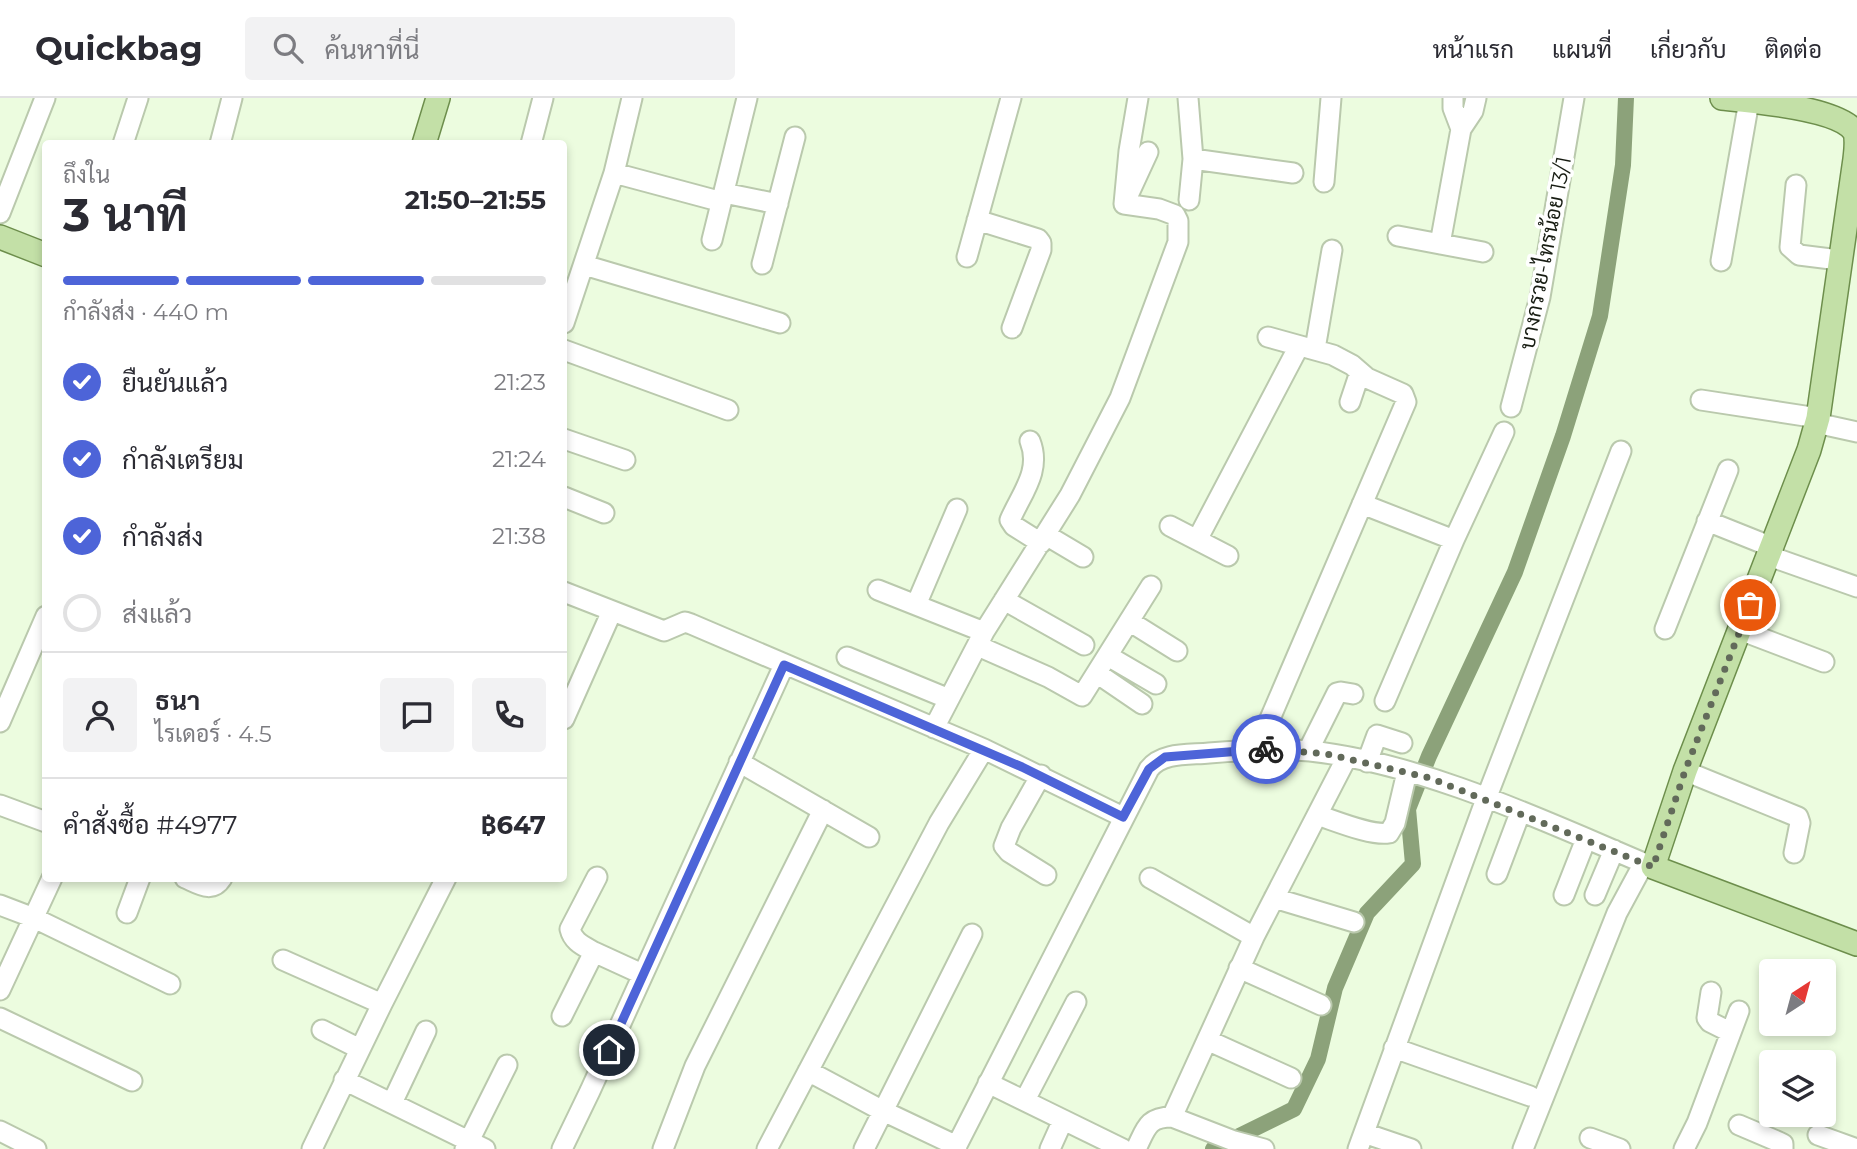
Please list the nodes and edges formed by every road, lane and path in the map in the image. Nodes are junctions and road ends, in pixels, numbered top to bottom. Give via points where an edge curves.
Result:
1 (45, 98) edge
2 (138, 98) edge
3 (232, 98) edge
4 (438, 98) edge
5 (543, 98) edge
6 (632, 98) edge
7 (747, 98) edge
8 (1011, 98) edge
9 (1138, 98) edge
10 (1188, 98) edge
11 (1331, 98) edge
12 (1452, 98) edge
13 (1476, 98) edge
14 (1574, 98) edge
15 (1722, 98) edge
16 (1749, 101) junction
17 (1461, 130) junction
18 (795, 137) dead end
19 (124, 140) edge
20 (221, 140) edge
21 (425, 140) edge
22 (532, 140) edge
23 (1148, 152) dead end
24 (1192, 159) junction
25 (614, 173) junction
26 (1293, 173) dead end
27 (1324, 182) dead end
28 (1796, 185) dead end
29 (717, 196) junction
30 (1189, 200) dead end
31 (1124, 204) junction
32 (778, 205) junction
33 (0, 213) edge
34 (977, 220) junction
35 (1398, 236) dead end
36 (0, 237) edge
37 (712, 240) dead end
38 (1440, 244) junction
39 (1332, 250) dead end
40 (1483, 252) dead end
41 (42, 253) edge
42 (967, 257) dead end
43 (1839, 260) junction
44 (1721, 261) dead end
45 (762, 264) dead end
46 (584, 265) junction
47 (567, 314) edge
48 (780, 323) dead end
49 (1012, 328) dead end
50 (1268, 337) dead end
51 (1307, 347) junction
52 (567, 351) edge
53 (1360, 372) junction
54 (1701, 400) dead end
55 (1350, 402) dead end
56 (1511, 407) dead end
57 (728, 410) dead end
58 (1817, 420) junction
59 (1504, 432) dead end
60 (1857, 432) edge
61 (567, 440) edge
62 (1030, 441) dead end
63 (1621, 451) dead end
64 (625, 460) dead end
65 (1728, 470) dead end
66 (567, 498) edge
67 (1363, 504) junction
68 (957, 509) dead end
69 (604, 513) dead end
70 (1707, 521) junction
71 (1170, 526) dead end
72 (1043, 539) junction
73 (1197, 540) junction
74 (1454, 540) junction
75 (1771, 552) junction
76 (1228, 556) dead end
77 (1083, 557) dead end
78 (1151, 586) dead end
79 (1857, 586) edge
80 (878, 590) dead end
81 (567, 593) edge
82 (1004, 600) junction
83 (916, 605) junction
84 (612, 611) junction
85 (1129, 621) junction
86 (42, 625) edge
87 (1665, 629) dead end
88 (1740, 630) junction
89 (981, 639) junction
90 (1084, 645) dead end
91 (1177, 651) dead end
92 (1108, 656) junction
93 (848, 657) dead end
94 (1824, 662) dead end
95 (784, 665) junction
96 (1098, 674) junction
97 (1156, 684) dead end
98 (1353, 694) dead end
99 (949, 699) junction
100 (1385, 701) dead end
101 (1142, 704) dead end
102 (567, 712) edge
103 (0, 722) edge
104 (934, 728) junction
105 (1402, 743) dead end
106 (1257, 748) junction
107 (984, 750) junction
108 (1308, 751) junction
109 (1347, 757) junction
110 (738, 762) junction
111 (1367, 762) junction
112 (1685, 771) junction
113 (1041, 775) junction
114 (1417, 775) junction
115 (1486, 799) junction
116 (0, 805) edge
117 (823, 810) junction
118 (1520, 813) junction
119 (1317, 815) junction
120 (1123, 817) junction
121 (42, 821) edge
122 (869, 837) dead end
123 (1586, 839) junction
124 (1794, 853) dead end
125 (1636, 860) junction
126 (1497, 874) dead end
127 (1046, 875) dead end
128 (597, 877) dead end
129 (1150, 878) dead end
130 (50, 882) edge
131 (139, 882) edge
132 (195, 882) edge
133 (219, 882) edge
134 (444, 882) edge
135 (1564, 895) dead end
136 (1595, 895) dead end
137 (1274, 898) junction
138 (0, 905) edge
139 (127, 913) dead end
140 (34, 918) junction
141 (1354, 922) dead end
142 (972, 934) dead end
143 (1254, 937) junction
144 (1857, 944) edge
145 (594, 953) junction
146 (283, 960) dead end
147 (1239, 968) junction
148 (642, 974) junction
149 (170, 984) dead end
150 (0, 990) edge
151 (1711, 992) dead end
152 (1076, 1002) dead end
153 (382, 1004) junction
154 (1321, 1005) dead end
155 (1739, 1011) dead end
156 (562, 1016) dead end
157 (0, 1018) edge
158 (321, 1030) dead end
159 (426, 1031) dead end
160 (1730, 1032) junction
161 (1207, 1040) junction
162 (1394, 1048) junction
163 (360, 1049) junction
164 (508, 1065) dead end
165 (808, 1071) junction
166 (1291, 1078) dead end
167 (344, 1080) junction
168 (132, 1081) dead end
169 (988, 1083) junction
170 (1530, 1096) dead end
171 (1025, 1100) junction
172 (392, 1102) junction
173 (881, 1110) junction
174 (1172, 1117) junction
175 (1063, 1120) junction
176 (1739, 1125) dead end
177 (0, 1131) edge
178 (1818, 1135) dead end
179 (1590, 1138) dead end
180 (1361, 1141) edge
181 (473, 1146) edge
182 (956, 1147) edge
183 (36, 1149) edge
184 (312, 1149) edge
185 (562, 1149) edge
186 (663, 1149) edge
187 (767, 1149) edge
188 (864, 1149) edge
189 (1050, 1149) edge
190 (1123, 1149) edge
191 (1136, 1149) edge
192 (1264, 1149) edge
193 (1411, 1149) edge
194 (1523, 1149) edge
195 (1620, 1149) edge
196 (1684, 1149) edge
197 (1783, 1149) edge
198 (1857, 1149) edge

1 - 33 street
2 - 19 street
3 - 20 street
4 - 21 main road
5 - 22 street
6 - 25 street
7 - 29 street
8 - 34 street
9 - 31 street
10 - 24 street
11 - 27 street
12 - 17 street
13 - 17 street
14 - 56 street, บางกรวย-ไทรน้อย 13/1 via 1540,298
15 - 16 main road
16 - 43 main road via 1820,114 1846,124 1857,136
16 - 44 street
17 - 38 street
18 - 32 street
23 - 31 street
24 - 26 street
24 - 30 street
25 - 29 street
25 - 46 street
28 - 43 street via 1790,247 1799,255
29 - 32 street
29 - 37 street
31 - 72 street via 1175,215 1178,243 1120,398
32 - 45 street
34 - 42 street
34 - 49 street via 1041,243
35 - 38 street
36 - 41 main road
38 - 40 street
39 - 51 street
43 - 58 main road
46 - 47 street
46 - 48 street
50 - 51 street
51 - 53 street via 1343,359
51 - 73 street
52 - 57 street
53 - 55 street
53 - 67 street via 1403,394 1406,402
54 - 58 street
58 - 60 street
58 - 75 main road
59 - 74 street
61 - 64 street
62 - 72 street via 1035,463 1010,520
63 - 115 street
65 - 70 street
66 - 69 street
67 - 74 street
67 - 106 street
68 - 83 street
70 - 75 street
70 - 87 street
71 - 73 street
72 - 77 street
72 - 82 street
73 - 76 street
74 - 100 street
75 - 79 street
75 - 88 main road
78 - 85 street
80 - 83 street
81 - 84 street
82 - 89 street
82 - 90 street
83 - 89 street
84 - 95 street via 657,628 685,622
84 - 102 street
85 - 91 street
85 - 92 street
86 - 103 street
88 - 94 street
88 - 112 main road
89 - 96 street via 1079,696
89 - 99 street
92 - 96 street
92 - 97 street
93 - 99 street
95 - 104 street
95 - 110 street
96 - 101 street
98 - 108 street via 1336,693
99 - 104 street
104 - 107 street
105 - 111 street via 1377,735
106 - 108 street
106 - 120 street via 1165,757 1149,769
107 - 113 street
107 - 165 street via 939,823
108 - 109 street
109 - 111 street
109 - 119 street
110 - 117 street
110 - 148 street
111 - 114 street
112 - 124 street via 1798,817
112 - 125 main road
113 - 120 street
113 - 127 street via 1004,846
114 - 115 street
114 - 119 street via 1389,833
115 - 118 street
115 - 162 street
116 - 121 street
117 - 122 street
117 - 186 street via 695,1066
118 - 123 street
118 - 126 street
119 - 137 street
120 - 169 street
123 - 125 street
123 - 135 street
125 - 136 street
125 - 144 main road
125 - 194 street
128 - 145 street via 570,929 578,943
129 - 143 street
130 - 140 street
131 - 139 street
132 - 133 street via 209,888
134 - 153 street
137 - 141 street
137 - 143 street
138 - 140 street
140 - 149 street
140 - 150 street
142 - 173 street
143 - 147 street
145 - 148 street
145 - 156 street
146 - 153 street
147 - 154 street
147 - 161 street
148 - 185 street
151 - 160 street via 1707,1018
152 - 171 street
153 - 163 street
155 - 160 street
157 - 168 street
158 - 163 street
159 - 172 street
160 - 196 street
161 - 166 street
161 - 174 street
162 - 170 street
162 - 180 street
163 - 167 street
164 - 181 street
165 - 173 street
165 - 187 street
167 - 172 street
167 - 184 street
169 - 171 street
169 - 182 street
171 - 175 street
172 - 181 street
173 - 182 street
173 - 188 street
174 - 191 street via 1152,1121
174 - 192 street
175 - 189 street
175 - 190 street
176 - 197 street via 1783,1144
177 - 183 street
178 - 198 street
179 - 195 street
180 - 193 street

